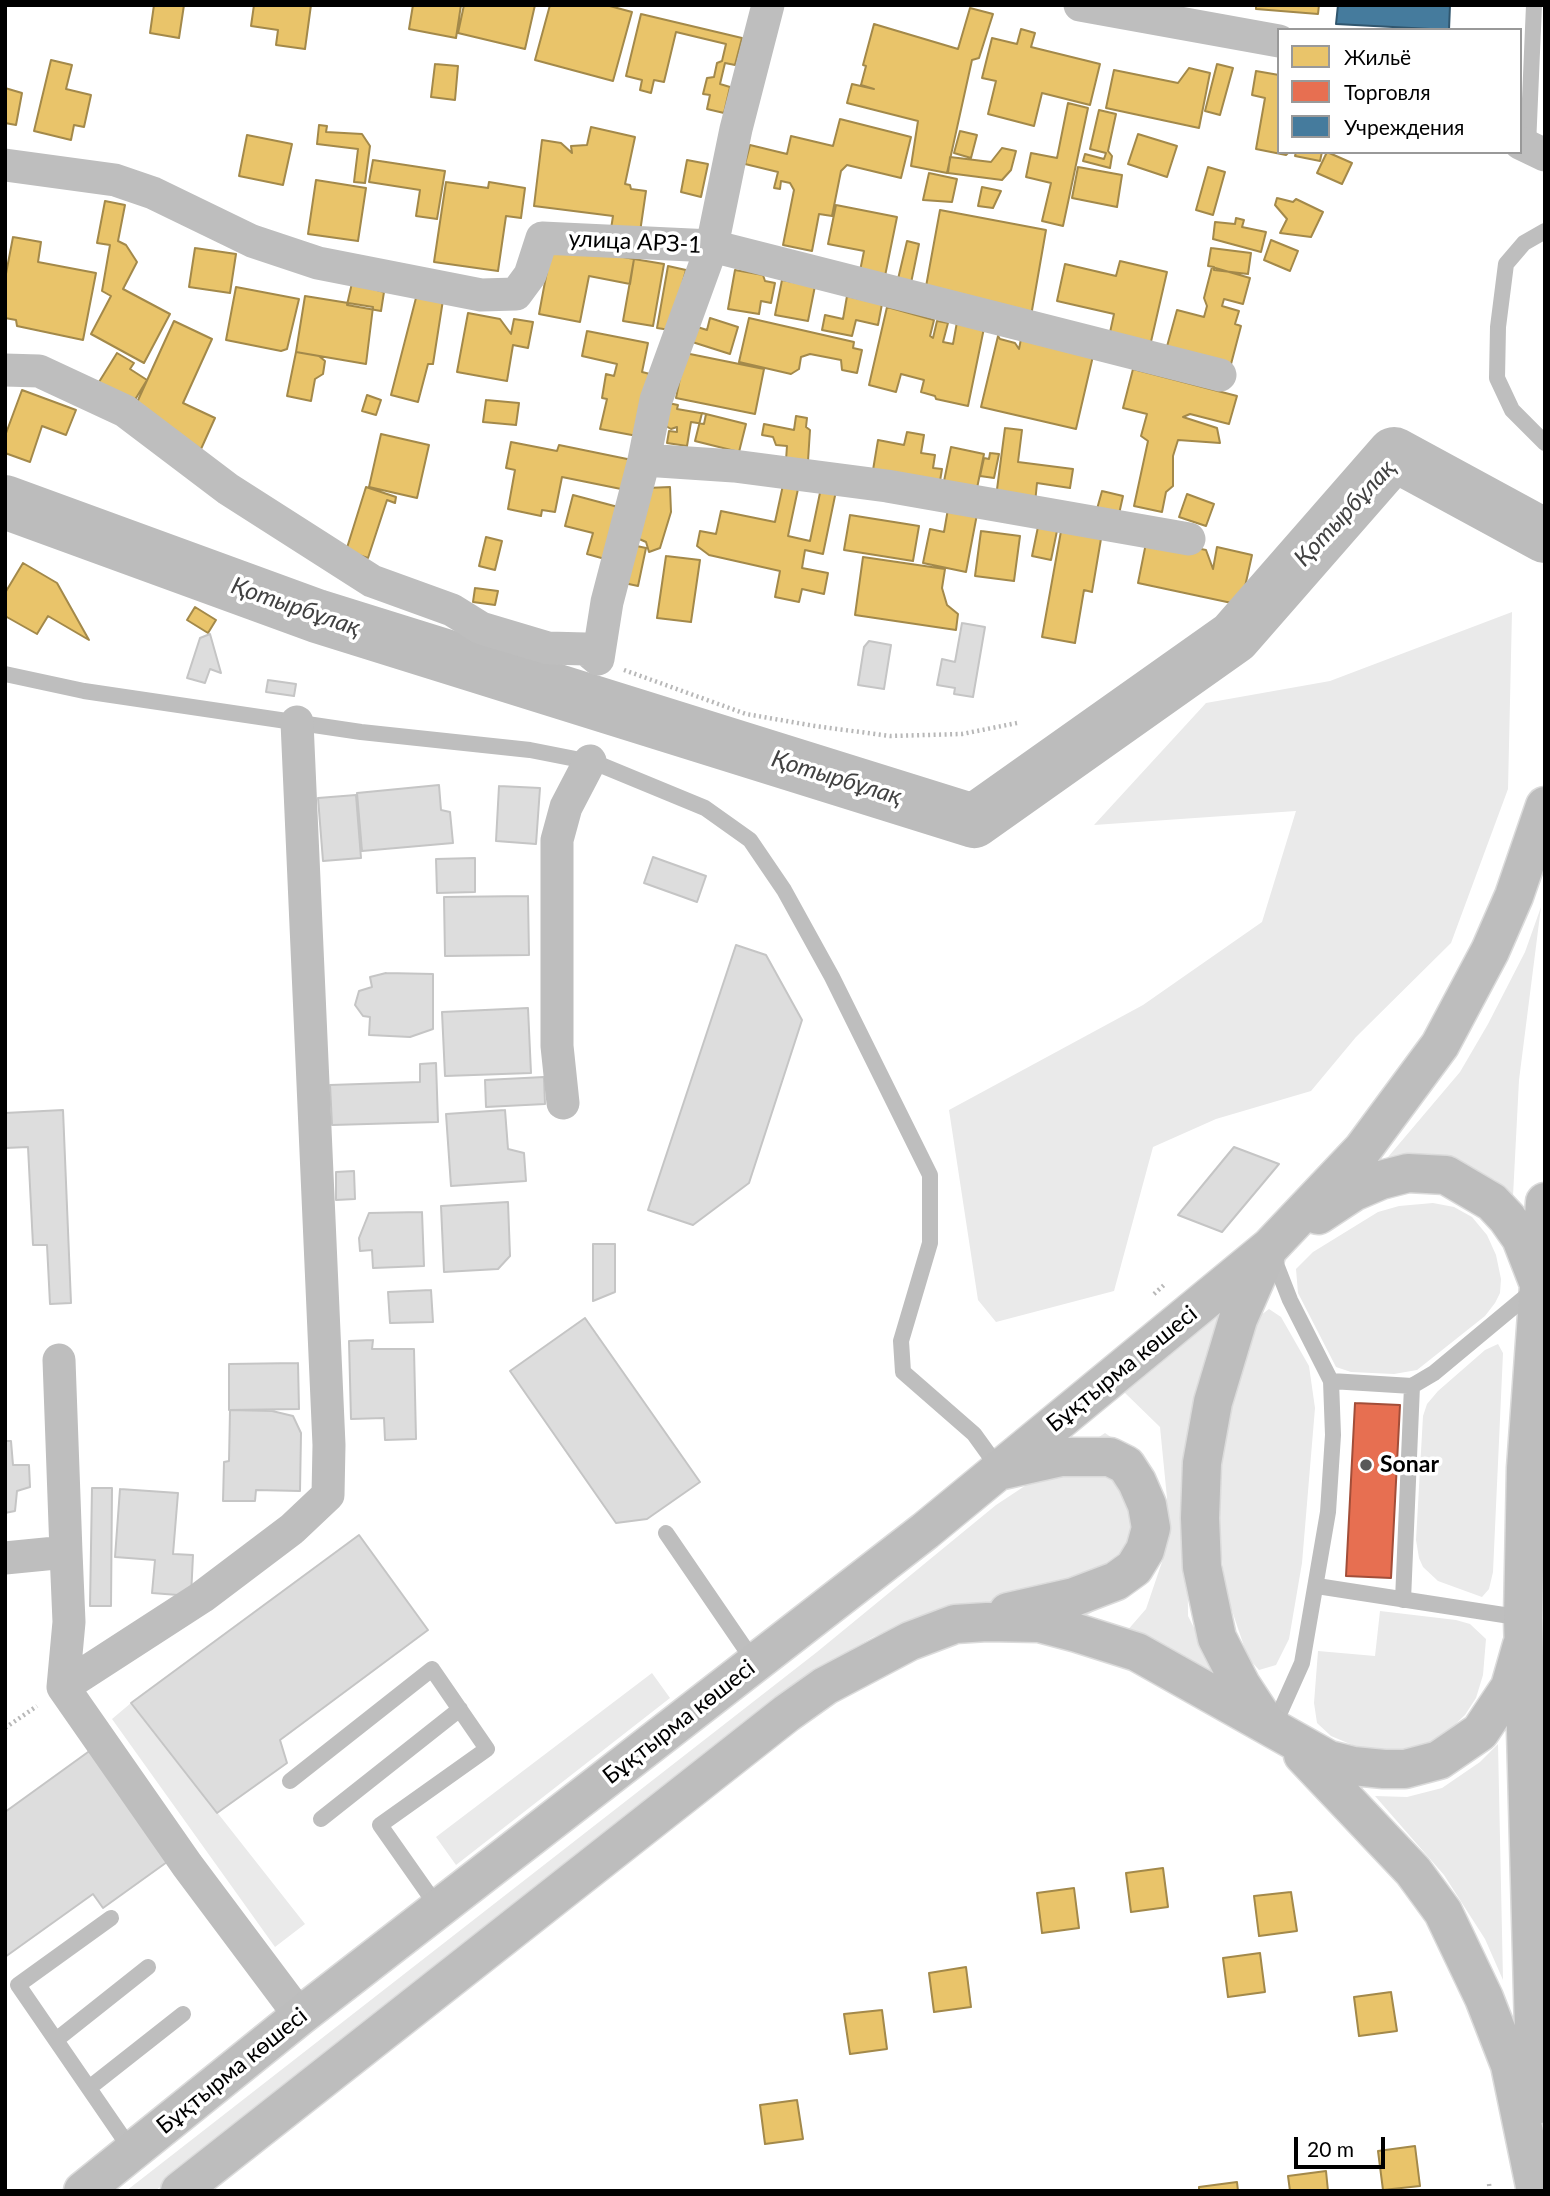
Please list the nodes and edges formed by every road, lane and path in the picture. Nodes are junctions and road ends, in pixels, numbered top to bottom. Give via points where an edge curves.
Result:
1 (768, 5) edge
2 (1080, 5) edge
3 (1534, 5) edge
4 (1277, 41) edge
5 (1531, 148) edge
6 (5, 165) edge
7 (1545, 231) edge
8 (712, 246) junction
9 (5, 370) edge
10 (1220, 375) dead end
11 (1545, 443) edge
12 (644, 460) junction
13 (1189, 539) dead end
14 (598, 659) junction
15 (5, 674) edge
16 (297, 722) junction
17 (1017, 723) dead end
18 (590, 761) junction
19 (1545, 806) edge
20 (563, 1103) dead end
21 (1545, 1202) edge
22 (1270, 1247) junction
23 (1539, 1285) junction
24 (59, 1360) dead end
25 (1331, 1381) junction
26 (1412, 1386) junction
27 (1000, 1470) junction
28 (666, 1533) dead end
29 (66, 1552) junction
30 (5, 1558) edge
31 (1317, 1586) junction
32 (1404, 1600) junction
33 (955, 1624) junction
34 (1522, 1632) junction
35 (755, 1663) junction
36 (63, 1687) junction
37 (460, 1709) junction
38 (5, 1728) edge
39 (1272, 1730) junction
40 (290, 1781) dead end
41 (321, 1819) dead end
42 (439, 1909) junction
43 (111, 1918) dead end
44 (148, 1967) dead end
45 (183, 2014) dead end
46 (300, 2016) junction
47 (55, 2040) junction
48 (89, 2088) junction
49 (132, 2151) junction
50 (1489, 2184) dead end
51 (83, 2191) edge
52 (180, 2191) edge
53 (1490, 2191) edge
54 (1538, 2191) edge

1 - 8 street
2 - 4 street
3 - 5 lane
6 - 8 street, улица АРЗ-1 via 115,180 153,193 252,241 318,263 481,295 516,294 530,275 542,238
7 - 11 lane via 1524,243 1506,264 1497,378 1512,410
8 - 10 street, улица АРЗ-1
8 - 12 street via 656,400
9 - 14 street via 39,371 125,411 228,489 372,581 452,610 481,628 548,648 586,649
12 - 13 street via 734,466 887,486
12 - 14 street via 607,601
14 - 17 path via 746,714 815,726 902,736 962,734
15 - 16 lane via 84,691
16 - 18 lane
16 - 36 street via 327,1495 292,1529 202,1597
18 - 20 street via 566,807 557,840 557,1046
18 - 27 lane via 705,808 750,840 784,890 930,1175 930,1243 901,1341 904,1372 974,1434
19 - 22 main road via 1490,951 1440,1045 1363,1149
21 - 23 main road
22 - 23 main road via 1353,1192 1381,1180 1426,1171 1446,1175 1492,1202 1521,1238
22 - 25 lane via 1290,1300
22 - 27 main road, Бұқтырма көшесі
22 - 39 main road via 1238,1319 1213,1402 1202,1463 1200,1518 1204,1579 1217,1638 1245,1692
23 - 26 lane via 1434,1373
23 - 34 main road
24 - 29 street
25 - 26 lane
25 - 31 lane via 1328,1512
26 - 32 lane
27 - 33 main road via 1061,1457 1111,1457 1125,1465 1147,1504 1150,1528 1145,1550 1135,1568 1116,1581 1085,1593
27 - 35 main road, Бұқтырма көшесі
28 - 35 lane
29 - 30 street
29 - 36 street via 69,1622
31 - 32 lane
31 - 39 lane via 1302,1663
32 - 34 lane
33 - 39 main road via 1039,1623 1137,1652
33 - 52 main road via 881,1656 787,1713
34 - 39 main road via 1510,1686 1498,1708 1480,1732 1438,1760 1405,1769 1353,1766 1309,1751
34 - 54 main road
35 - 42 main road, Бұқтырма көшесі
36 - 38 path
36 - 46 street
37 - 40 lane via 432,1670
37 - 41 lane
37 - 42 lane via 487,1749 380,1825
39 - 54 main road via 1340,1791 1413,1871 1443,1912 1510,2065
42 - 46 main road, Бұқтырма көшесі
43 - 47 lane via 18,1985
44 - 47 lane
45 - 48 lane
46 - 49 main road, Бұқтырма көшесі
47 - 48 lane
48 - 49 lane
49 - 51 main road, Бұқтырма көшесі
50 - 53 path

